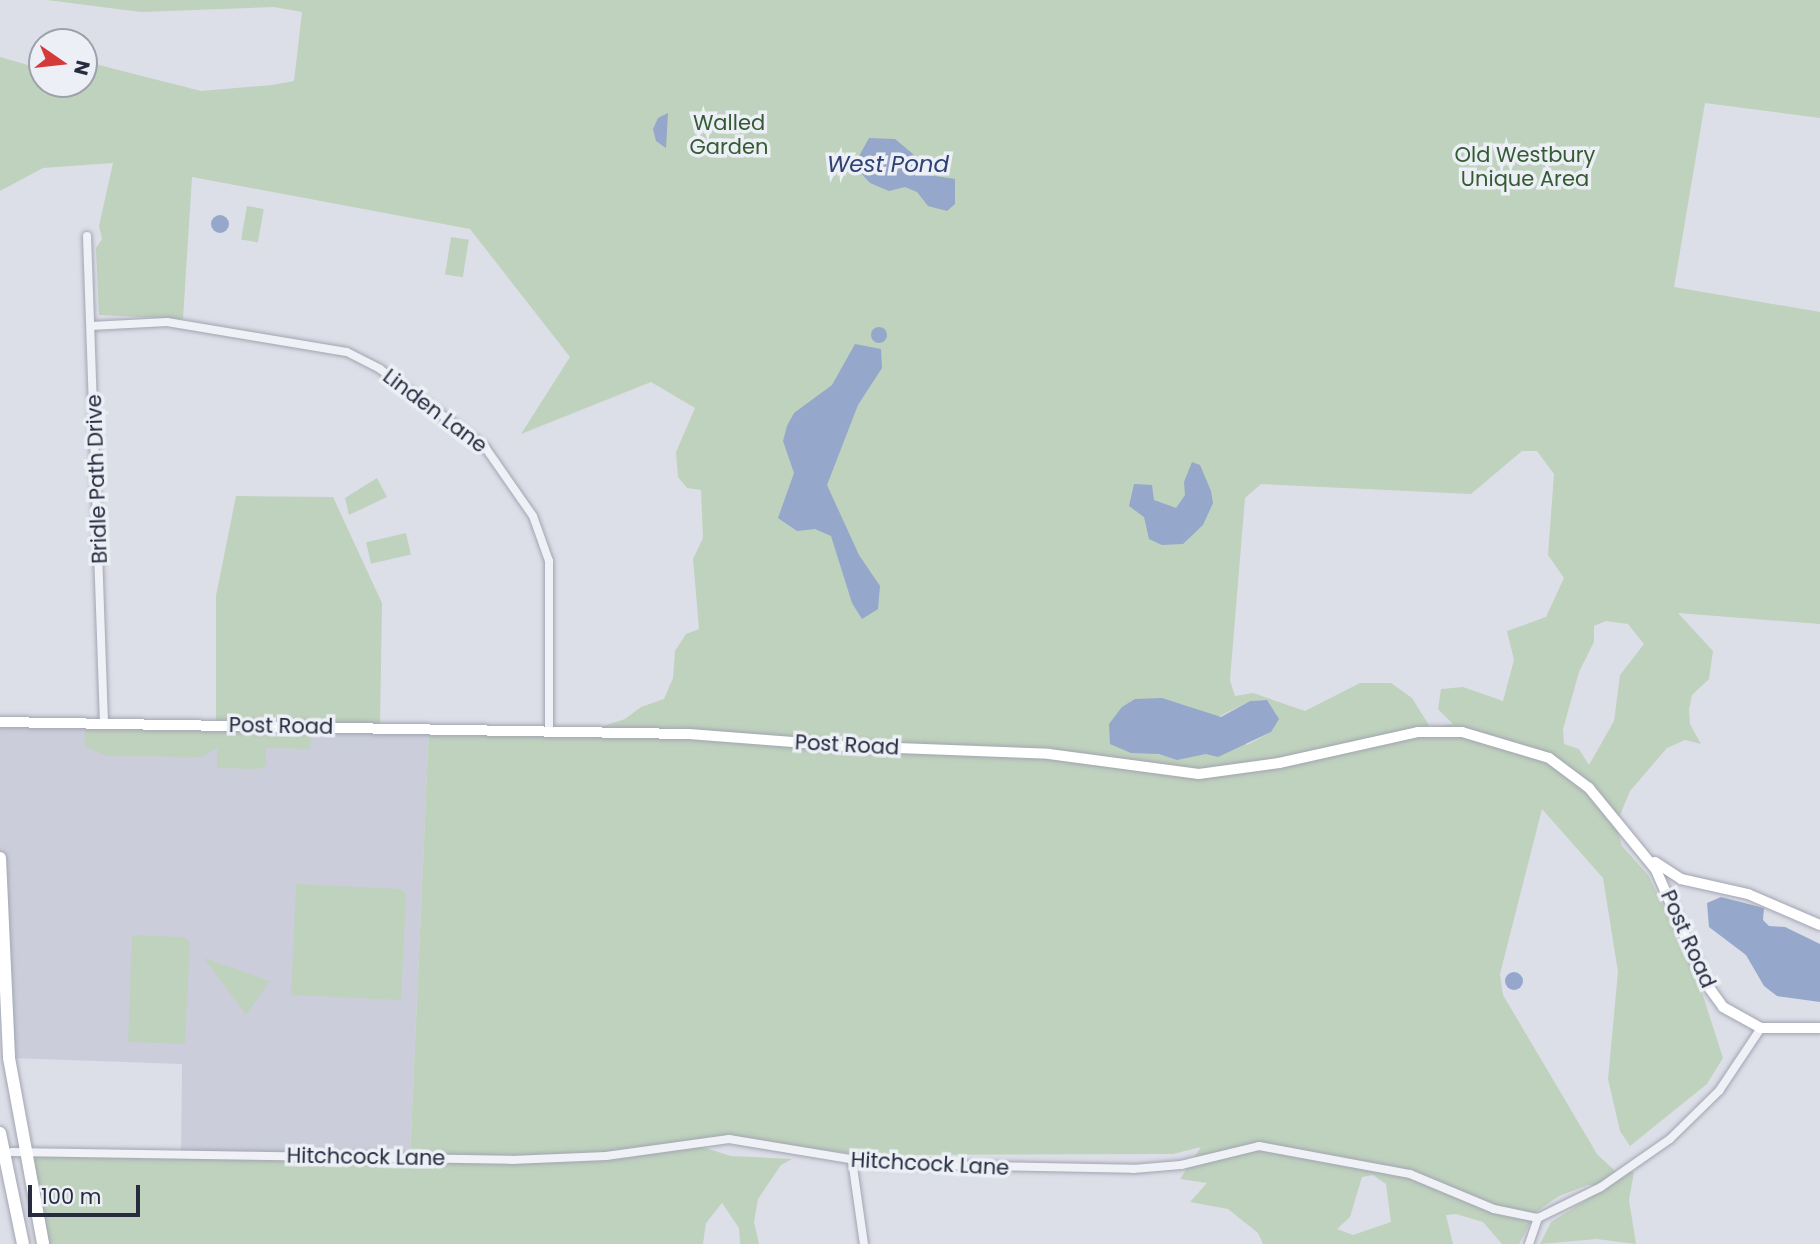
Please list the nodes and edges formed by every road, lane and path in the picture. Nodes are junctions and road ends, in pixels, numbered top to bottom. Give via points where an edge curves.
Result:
1 (87, 236) dead end
2 (91, 326) junction
3 (0, 722) edge
4 (104, 723) junction
5 (549, 731) junction
6 (1645, 853) junction
7 (0, 858) edge
8 (1681, 879) junction
9 (1670, 896) junction
10 (1820, 925) edge
11 (2, 948) edge
12 (1761, 1028) junction
13 (1820, 1028) edge
14 (0, 1133) edge
15 (18, 1152) junction
16 (852, 1160) junction
17 (1538, 1218) junction
18 (23, 1244) edge
19 (43, 1244) edge
20 (864, 1244) edge
21 (1530, 1244) edge

1 - 2 street, Bridle Path Drive
2 - 4 street, Bridle Path Drive
2 - 5 street, Linden Lane via 167,322 347,352 380,369 485,447 533,516 549,561
3 - 4 main road, Post Road
4 - 5 main road, Post Road
5 - 6 main road, Post Road via 1049,754 1199,774 1447,730 1527,750 1569,771
6 - 8 main road, Post Road
6 - 9 main road, Post Road
7 - 11 main road
8 - 9 main road via 1672,885
8 - 10 main road, Post Road via 1748,894
9 - 12 main road, Post Road via 1714,996 1734,1016
11 - 15 main road
12 - 13 main road, Post Road
12 - 17 street via 1719,1091 1670,1139 1601,1187
14 - 18 main road
15 - 16 street, Hitchcock Lane via 510,1160 606,1156 729,1139
15 - 19 main road
16 - 17 street, Hitchcock Lane via 930,1167 1133,1169 1181,1165 1244,1148 1281,1147 1410,1174 1494,1209
16 - 20 street
17 - 21 street

